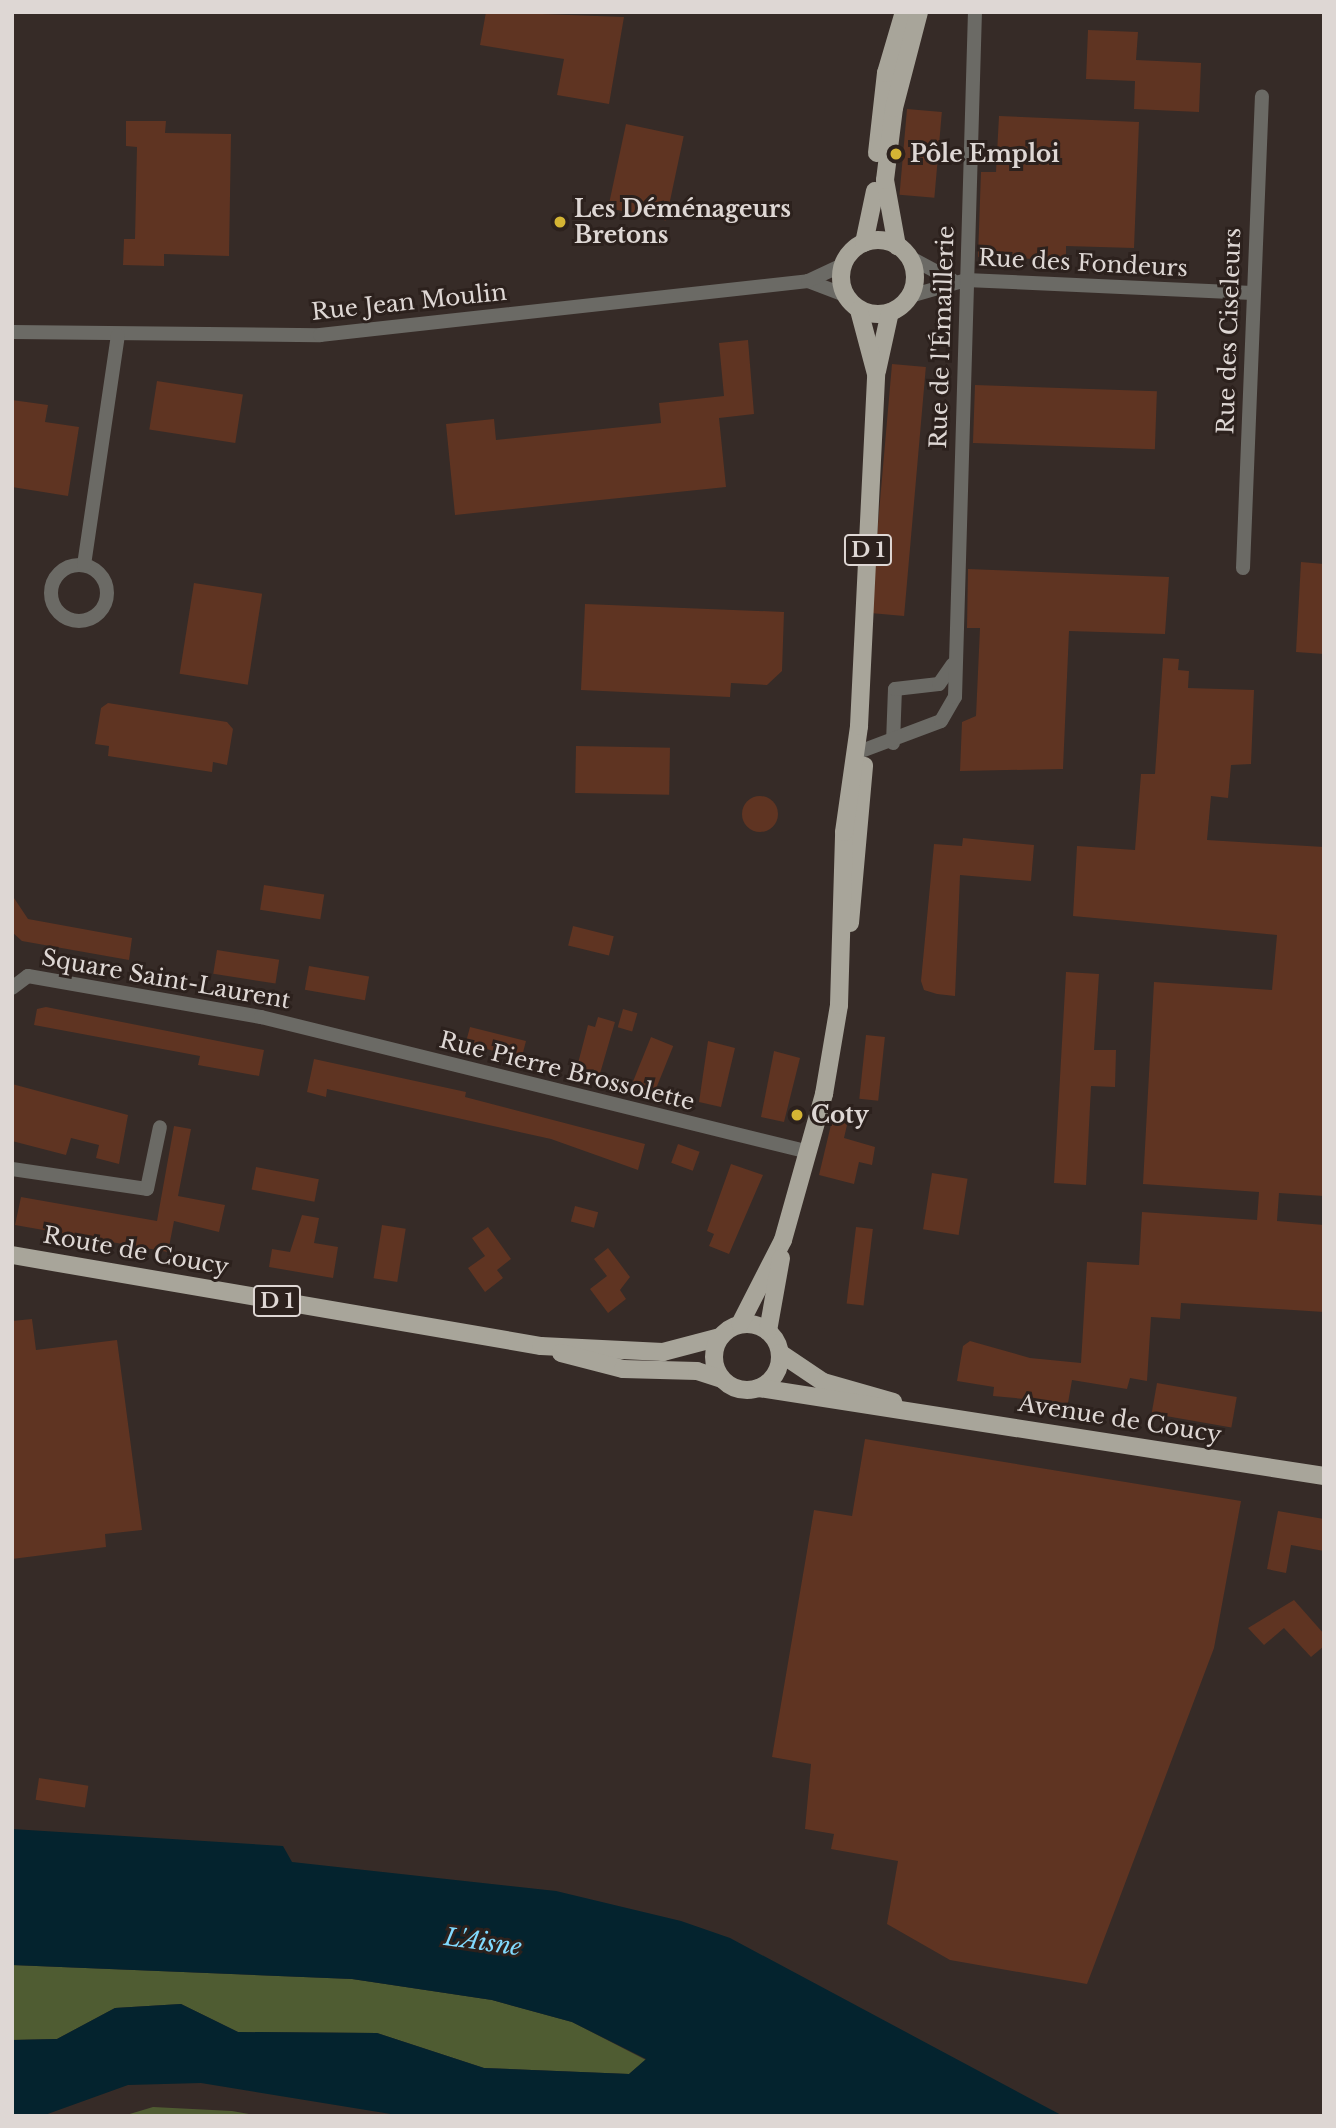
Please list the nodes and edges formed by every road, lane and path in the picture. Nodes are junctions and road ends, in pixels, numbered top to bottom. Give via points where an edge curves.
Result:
1 (904, 12) edge
2 (919, 12) edge
3 (975, 12) edge
4 (1262, 96) dead end
5 (864, 243) junction
6 (903, 251) junction
7 (844, 264) junction
8 (959, 280) junction
9 (808, 281) junction
10 (1253, 293) junction
11 (845, 295) junction
12 (910, 296) junction
13 (859, 310) junction
14 (890, 313) junction
15 (12, 332) edge
16 (118, 335) junction
17 (876, 374) junction
18 (84, 565) junction
19 (1243, 568) dead end
20 (954, 662) junction
21 (859, 726) junction
22 (893, 743) junction
23 (864, 750) junction
24 (845, 951) junction
25 (12, 988) edge
26 (315, 1031) joint
27 (160, 1127) dead end
28 (808, 1152) junction
29 (12, 1169) edge
30 (783, 1240) junction
31 (12, 1255) edge
32 (740, 1324) junction
33 (768, 1331) junction
34 (720, 1337) junction
35 (541, 1346) junction
36 (780, 1353) junction
37 (722, 1379) junction
38 (759, 1388) junction
39 (909, 1408) junction
40 (1324, 1476) edge

1 - 5 main road via 886,73 875,212
2 - 6 main road via 894,108 886,180
3 - 8 street, Rue de l'Émaillerie
4 - 10 street, Rue des Ciseleurs
5 - 6 main road
5 - 7 main road
6 - 8 street
6 - 12 main road via 915,277
7 - 9 street, Rue Jean Moulin
7 - 11 main road
8 - 10 street, Rue des Fondeurs
8 - 12 street
8 - 20 street, Rue de l'Émaillerie
9 - 11 street, Rue Jean Moulin
9 - 16 street, Rue Jean Moulin via 320,335
10 - 19 street, Rue des Ciseleurs
11 - 13 main road
12 - 14 main road
13 - 14 main road
13 - 17 main road, D 1
14 - 17 main road, D 1
15 - 16 street, Rue Jean Moulin
16 - 18 street
17 - 21 main road, D 1
18 - 18 street via 66,568 51,589 59,614 76,622 95,617 106,602 100,575
20 - 22 street, Rue de l'Émaillerie via 951,710
20 - 22 street via 939,684 895,689
21 - 23 main road, D 1
21 - 24 main road, D 1 via 844,831
22 - 23 street, Rue de l'Émaillerie
23 - 24 main road, D 1
24 - 28 main road, D 1 via 831,1058
25 - 26 street, Square Saint-Laurent via 27,976
26 - 28 street, Rue Pierre Brossolette
27 - 29 street via 147,1189
28 - 30 main road, D 1
30 - 32 main road, D 1
30 - 33 main road, D 1
31 - 35 main road, Route de Coucy / D 1
32 - 33 main road
32 - 34 main road
33 - 36 main road
34 - 35 main road, Route de Coucy via 663,1352
34 - 37 main road via 713,1359
35 - 37 main road, Route de Coucy via 623,1369 697,1371
36 - 38 main road via 776,1374
36 - 39 main road, Avenue de Coucy via 823,1382
37 - 38 main road via 739,1390
38 - 39 main road, Avenue de Coucy
39 - 40 main road, Avenue de Coucy

